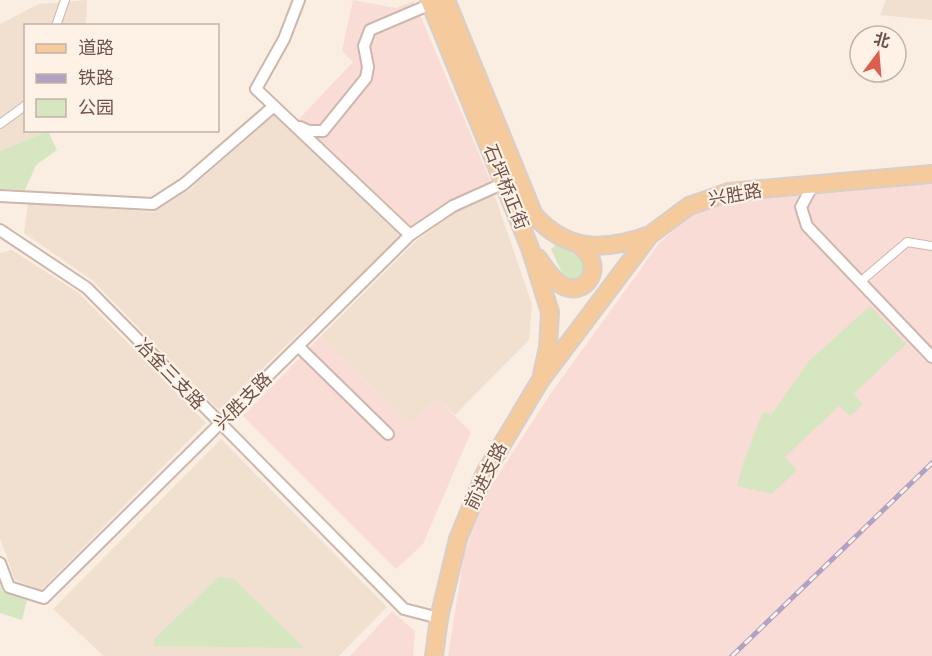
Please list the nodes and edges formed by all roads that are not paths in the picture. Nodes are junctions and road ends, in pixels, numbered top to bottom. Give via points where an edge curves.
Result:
1 (64, 0) edge
2 (299, 0) edge
3 (435, 1) edge
4 (57, 24) edge
5 (24, 106) edge
6 (274, 106) junction
7 (289, 121) junction
8 (0, 124) edge
9 (932, 174) edge
10 (504, 183) junction
11 (813, 185) junction
12 (0, 196) edge
13 (0, 230) edge
14 (410, 235) junction
15 (650, 235) junction
16 (571, 240) junction
17 (932, 246) edge
18 (530, 248) junction
19 (860, 282) junction
20 (588, 317) joint
21 (298, 346) junction
22 (932, 357) edge
23 (540, 381) junction
24 (220, 425) junction
25 (388, 434) dead end
26 (0, 563) edge
27 (439, 618) junction
28 (434, 656) edge

1 - 4 street
2 - 6 street via 284,39 256,89
3 - 7 street via 370,30 364,46 366,78 326,129 314,132
3 - 10 main road, 石坪桥正街
3 - 16 main road, 石坪桥正街 via 529,206 548,228
5 - 8 street
6 - 7 street
6 - 12 street via 184,184 153,204
7 - 14 street
9 - 11 main road, 兴胜路
10 - 14 street, 兴胜支路 via 453,206
10 - 18 main road, 石坪桥正街
11 - 15 main road, 兴胜路 via 710,197 689,206
11 - 19 street via 803,200 802,216
13 - 24 street, 冶金三支路 via 87,288
14 - 21 street, 兴胜支路
15 - 16 main road, 石坪桥正街 via 600,248
15 - 20 main road, 兴胜路
16 - 18 main road via 585,249 593,261 590,278 576,288 554,280
17 - 19 street via 907,242
18 - 23 main road, 石坪桥正街 via 550,312 548,347
19 - 22 street
20 - 23 main road, 前进支路
21 - 24 street, 兴胜支路
21 - 25 street
23 - 27 main road, 前进支路 via 501,442 470,506
24 - 26 street, 兴胜支路 via 44,598 9,587
24 - 27 street, 冶金三支路 via 404,609
27 - 28 main road, 前进支路

